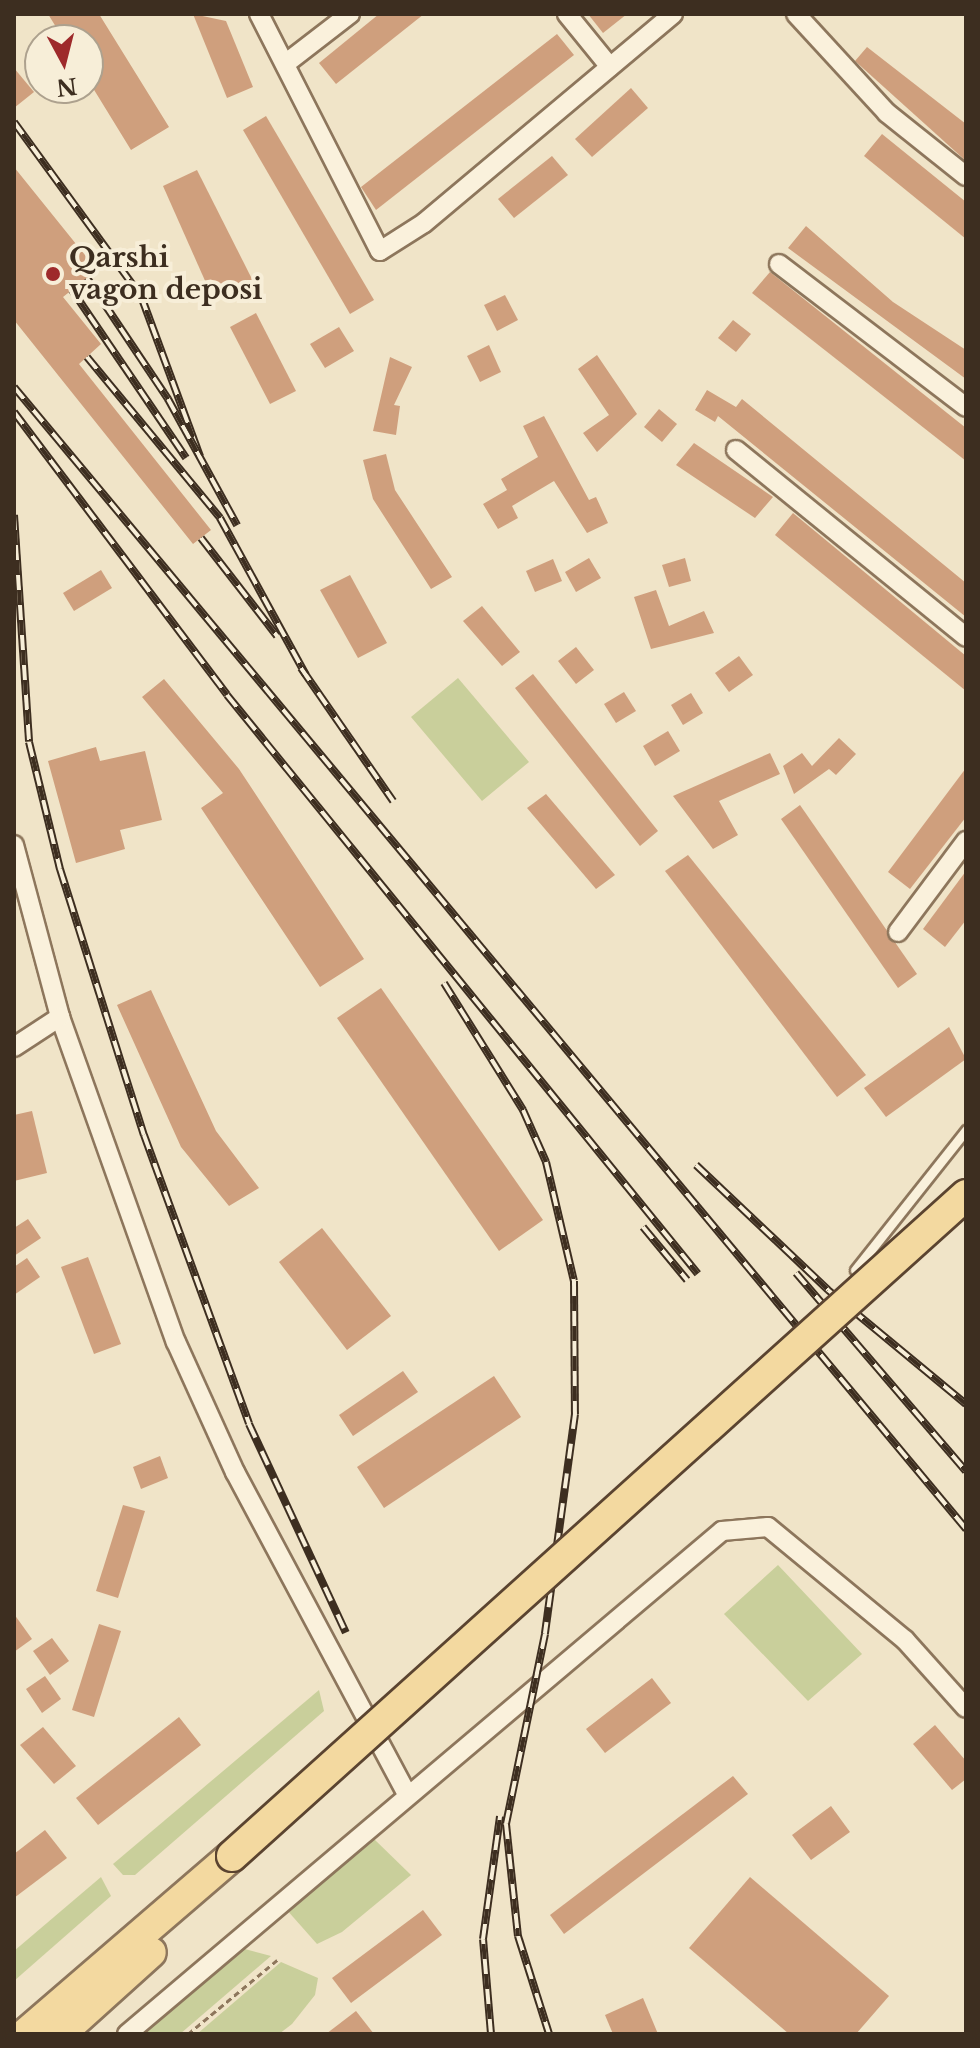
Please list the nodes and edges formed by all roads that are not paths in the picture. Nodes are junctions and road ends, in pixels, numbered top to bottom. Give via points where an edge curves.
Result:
1 (259, 14) edge
2 (350, 14) edge
3 (567, 14) edge
4 (673, 14) edge
5 (796, 14) edge
6 (285, 64) junction
7 (610, 67) junction
8 (966, 176) edge
9 (779, 264) dead end
10 (966, 407) edge
11 (736, 450) dead end
12 (966, 637) edge
13 (966, 841) edge
14 (14, 845) edge
15 (898, 932) dead end
16 (60, 1017) junction
17 (14, 1047) edge
18 (966, 1130) edge
19 (966, 1195) edge
20 (966, 1219) edge
21 (855, 1270) dead end
22 (966, 1708) edge
23 (406, 1792) junction
24 (237, 1863) junction
25 (25, 2034) edge
26 (60, 2034) edge
27 (127, 2034) edge

1 - 6 street
2 - 6 street
3 - 7 street
4 - 7 street
5 - 8 street via 887,113
6 - 7 street via 380,251
9 - 10 street
11 - 12 street
13 - 15 street
14 - 16 street
16 - 17 street
16 - 23 street via 176,1342 235,1472
18 - 21 lane
19 - 24 main road, bridge
20 - 24 main road
22 - 23 street via 905,1640 768,1527 722,1531
23 - 27 street
24 - 25 main road
24 - 26 main road

